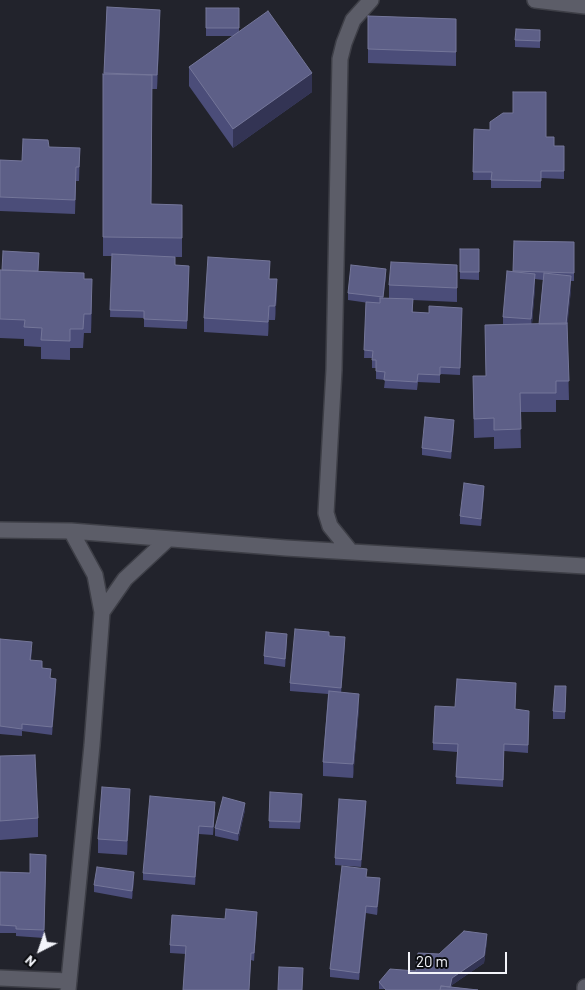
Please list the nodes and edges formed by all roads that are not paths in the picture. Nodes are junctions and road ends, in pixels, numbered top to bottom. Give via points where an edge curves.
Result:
1 (371, 0) edge
2 (535, 0) edge
3 (585, 6) edge
4 (0, 530) edge
5 (70, 532) junction
6 (168, 539) junction
7 (351, 552) junction
8 (585, 566) edge
9 (102, 612) junction
10 (0, 978) edge
11 (69, 986) edge

1 - 7 street via 353,20 340,59 334,370 326,514 330,526
2 - 3 street
4 - 5 street
5 - 6 street
5 - 9 street via 95,574
6 - 7 street
6 - 9 street via 125,579
7 - 8 street
9 - 11 street
10 - 11 street

